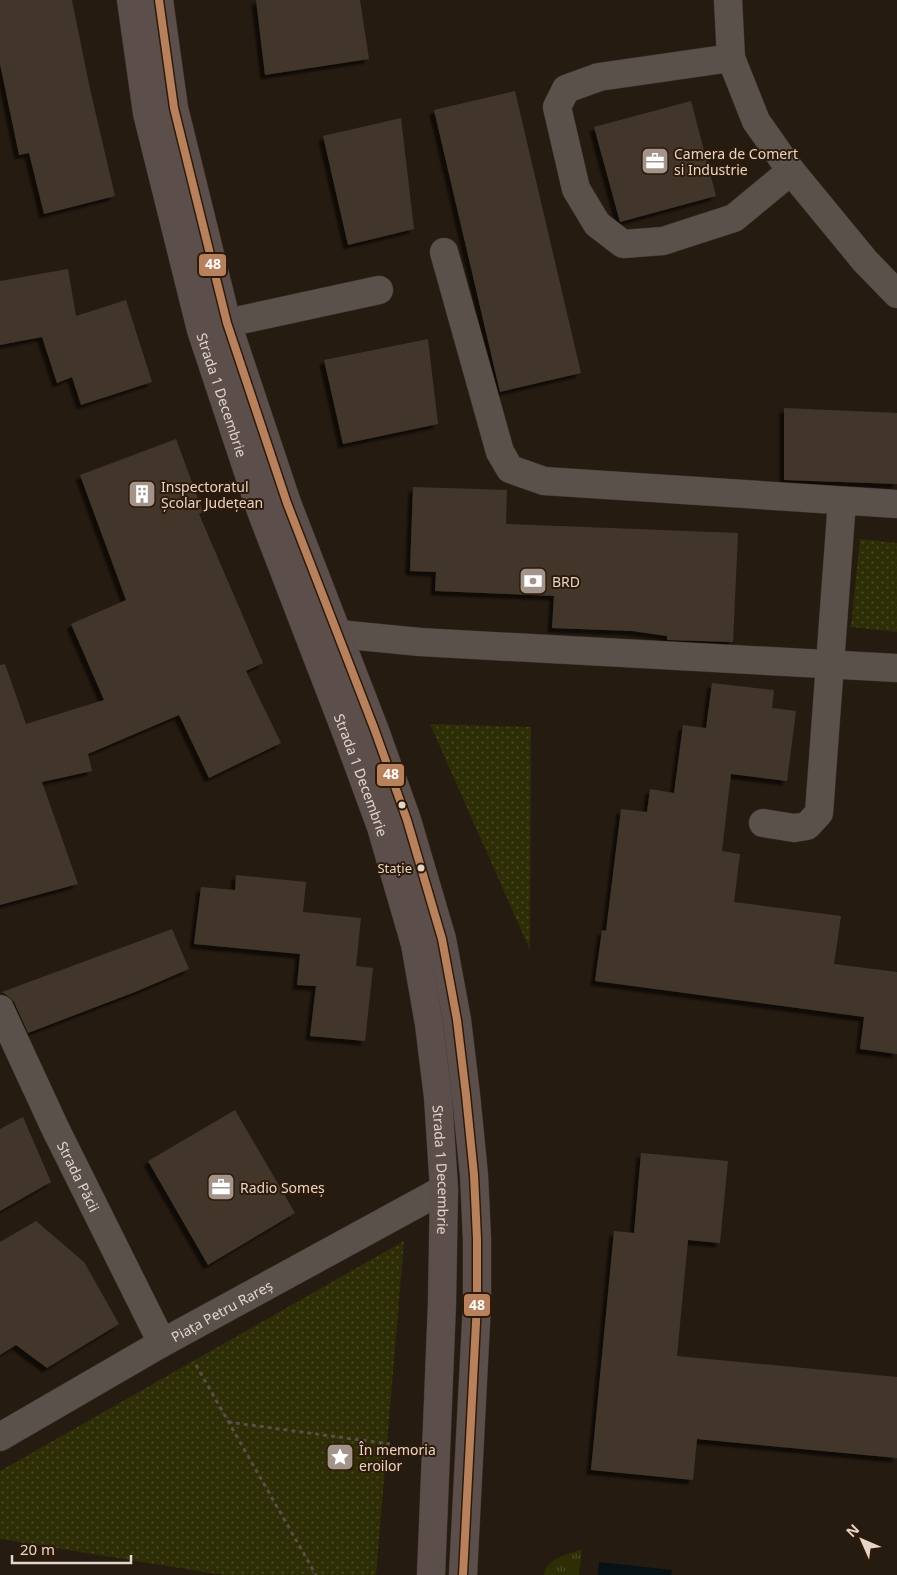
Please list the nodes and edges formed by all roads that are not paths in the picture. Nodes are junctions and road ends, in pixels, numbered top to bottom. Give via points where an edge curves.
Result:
1 (131, 0) edge
2 (158, 0) edge
3 (728, 0) edge
4 (731, 58) junction
5 (791, 171) junction
6 (444, 252) dead end
7 (379, 290) dead end
8 (897, 294) edge
9 (227, 323) junction
10 (842, 501) junction
11 (897, 504) edge
12 (338, 634) junction
13 (831, 664) junction
14 (897, 668) edge
15 (763, 823) dead end
16 (0, 1009) edge
17 (444, 1189) junction
18 (170, 1339) junction
19 (0, 1437) edge
20 (431, 1575) edge
21 (463, 1575) edge

1 - 17 main road, Strada 1 Decembrie via 146,113 201,330 261,512 381,827 415,944 438,1097
2 - 9 main road, Strada 1 Decembrie via 174,108
3 - 4 street
4 - 5 street via 756,121
4 - 5 street via 599,77 566,89 557,107 576,188 597,224 623,244 663,241 734,218
5 - 8 street via 865,261
6 - 10 street via 500,452 510,469 544,480
7 - 9 street
9 - 12 main road, Strada 1 Decembrie via 287,503
10 - 11 street
10 - 13 street
12 - 13 street via 420,642
12 - 21 main road, Strada 1 Decembrie via 407,820 442,938 456,1020 474,1175 477,1239 477,1303
13 - 14 street
13 - 15 street via 819,813 806,826 794,828
16 - 18 street, Strada Păcii via 56,1130
17 - 18 street, Piața Petru Rareș
17 - 20 main road, Strada 1 Decembrie
18 - 19 street, Piața Petru Rareș

